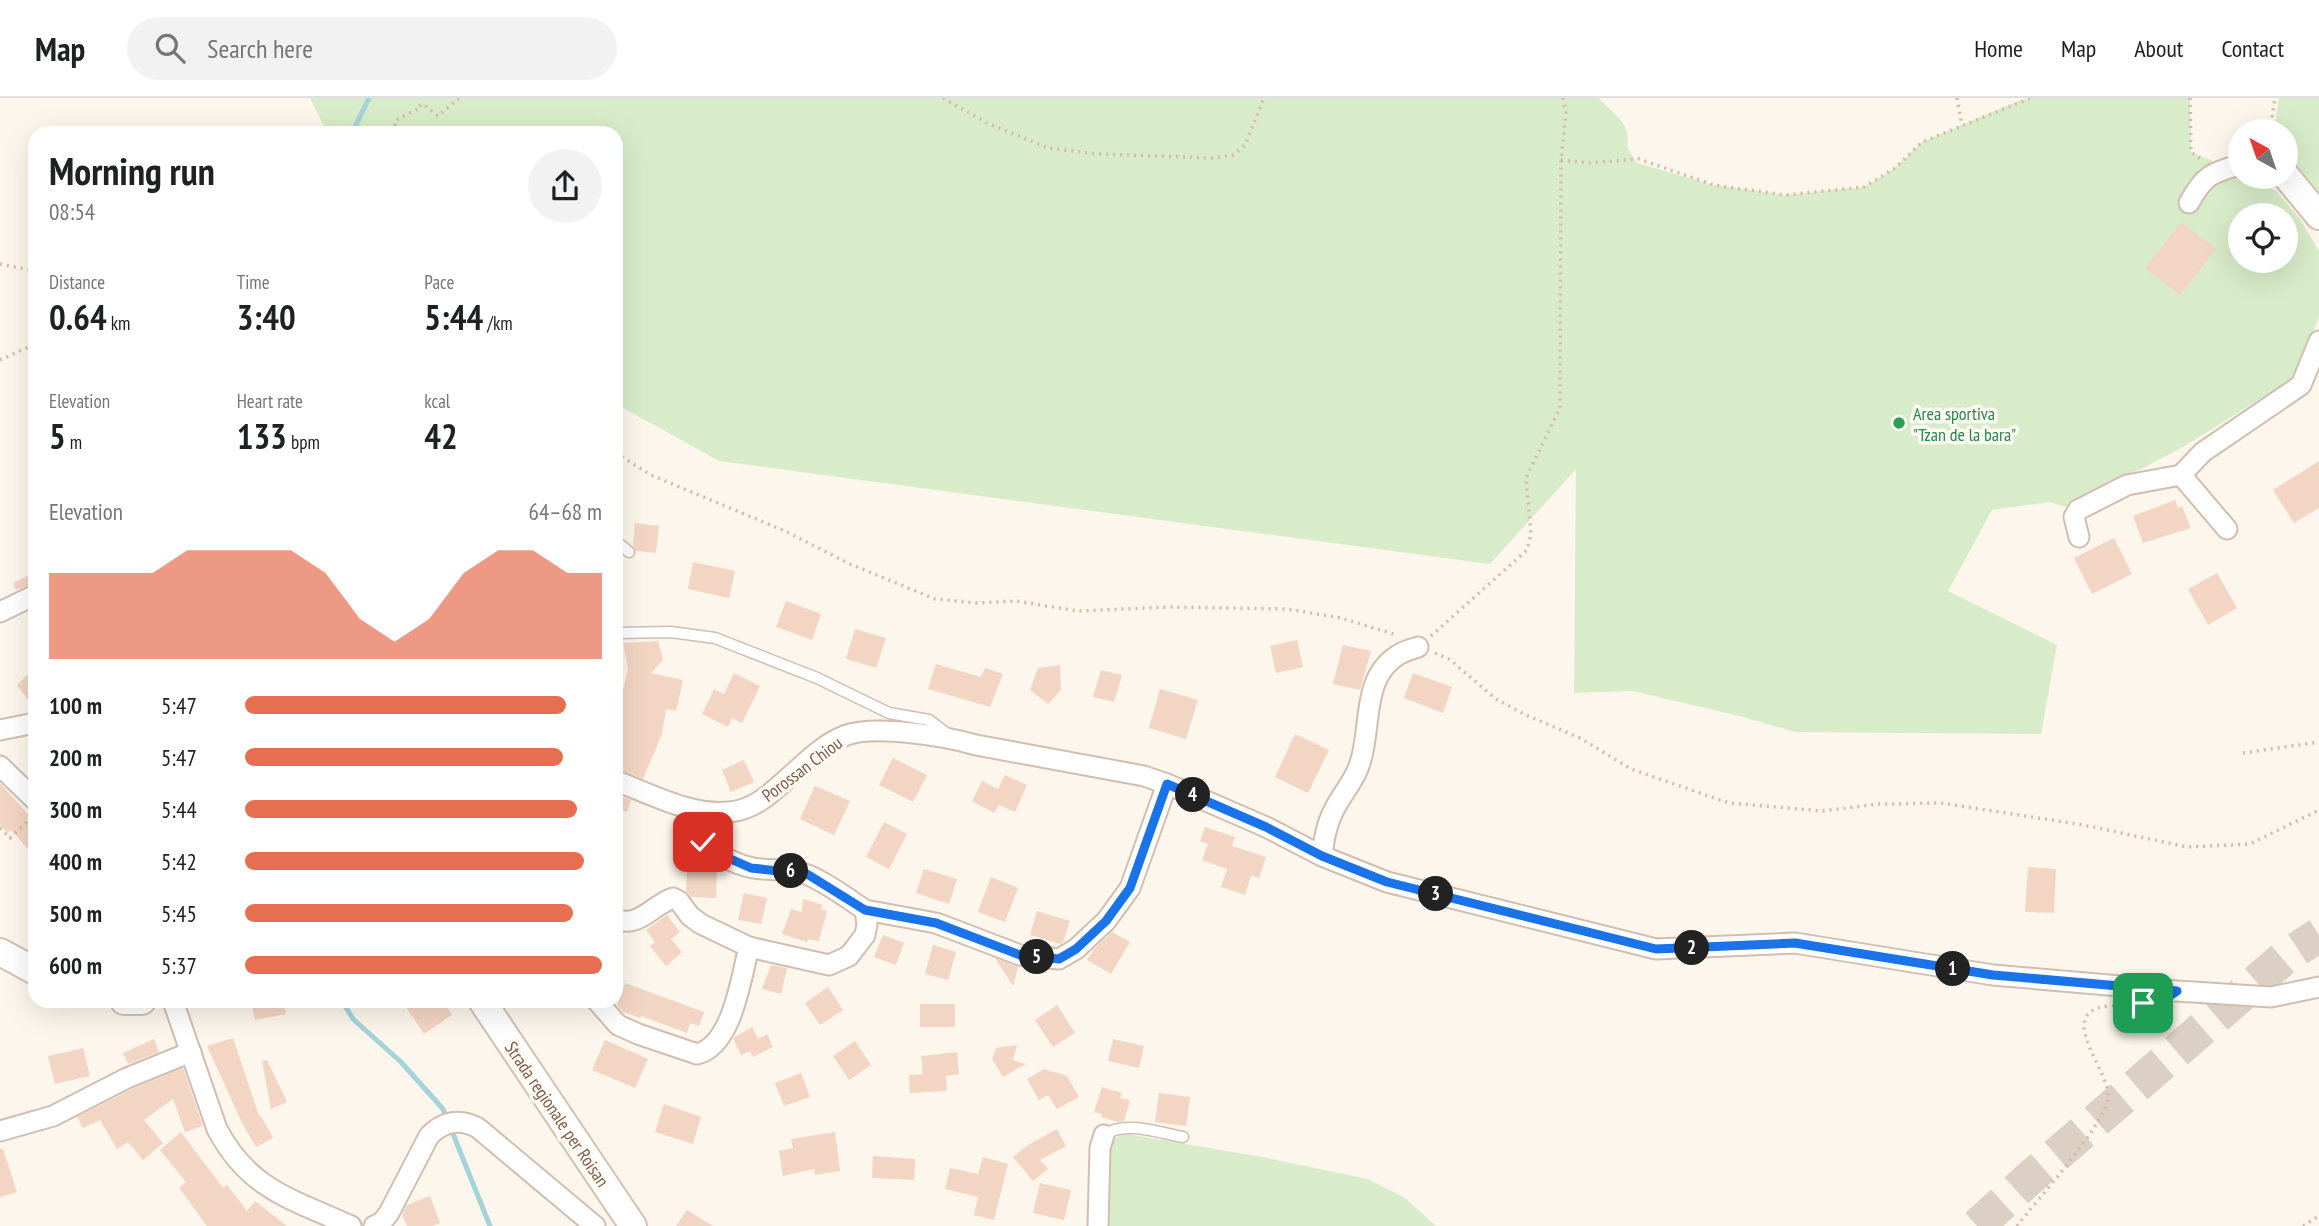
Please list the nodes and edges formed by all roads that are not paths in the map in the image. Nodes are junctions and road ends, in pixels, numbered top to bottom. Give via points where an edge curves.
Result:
1 (2228, 168) edge
2 (2297, 189) edge
3 (2189, 204) dead end
4 (2319, 216) edge
5 (2319, 341) edge
6 (2181, 475) junction
7 (2227, 529) dead end
8 (2079, 537) dead end
9 (623, 547) edge
10 (629, 552) dead end
11 (28, 598) edge
12 (0, 612) edge
13 (623, 633) edge
14 (1418, 647) road end
15 (28, 724) edge
16 (0, 730) edge
17 (952, 738) junction
18 (0, 766) edge
19 (623, 784) edge
20 (1175, 787) junction
21 (28, 793) edge
22 (698, 811) junction
23 (1322, 856) junction
24 (865, 910) junction
25 (623, 921) edge
26 (749, 947) junction
27 (0, 951) edge
28 (28, 967) edge
29 (2319, 987) edge
30 (175, 1008) edge
31 (487, 1008) edge
32 (603, 1008) edge
33 (191, 1052) junction
34 (0, 1131) edge
35 (1104, 1135) joint
36 (1183, 1137) dead end
37 (351, 1226) edge
38 (374, 1226) edge
39 (595, 1226) edge
40 (632, 1226) edge
41 (1098, 1226) edge

1 - 3 street via 2215,171 2199,184
2 - 4 main road
5 - 6 street via 2301,385 2203,452
6 - 7 street
6 - 8 street via 2127,485 2078,510 2074,517
9 - 10 lane
11 - 12 street
13 - 17 lane, Porossan Chiou via 671,632 715,638 890,713 929,720
14 - 23 street via 1398,655 1381,670 1371,693 1361,762 1326,827
15 - 16 street
17 - 20 street, Porossan Chiou via 1144,776
17 - 22 street, Porossan Chiou via 885,732 846,735 762,800 729,812
18 - 21 street
19 - 22 street, Porossan Chiou
20 - 23 street, Porossan Chiou
20 - 24 street via 1130,888 1106,921 1059,959 1020,955 936,923
22 - 24 street via 697,835 717,853 751,868 807,874
23 - 29 street, Porossan Chiou via 1387,882 1656,949 1795,943 1993,975 2164,990 2270,997
24 - 26 street via 865,935 849,956 829,965
25 - 26 street via 634,920 673,898 701,924
26 - 32 street via 730,1020 713,1046 703,1052 697,1054 638,1034 618,1025
27 - 28 main road
30 - 33 street
31 - 40 main road, Strada regionale per Roisan
33 - 34 street via 53,1116
33 - 37 street via 217,1129 248,1173 269,1189
35 - 36 lane via 1122,1128
35 - 41 street
38 - 39 street via 389,1213 438,1125 460,1121 478,1128

